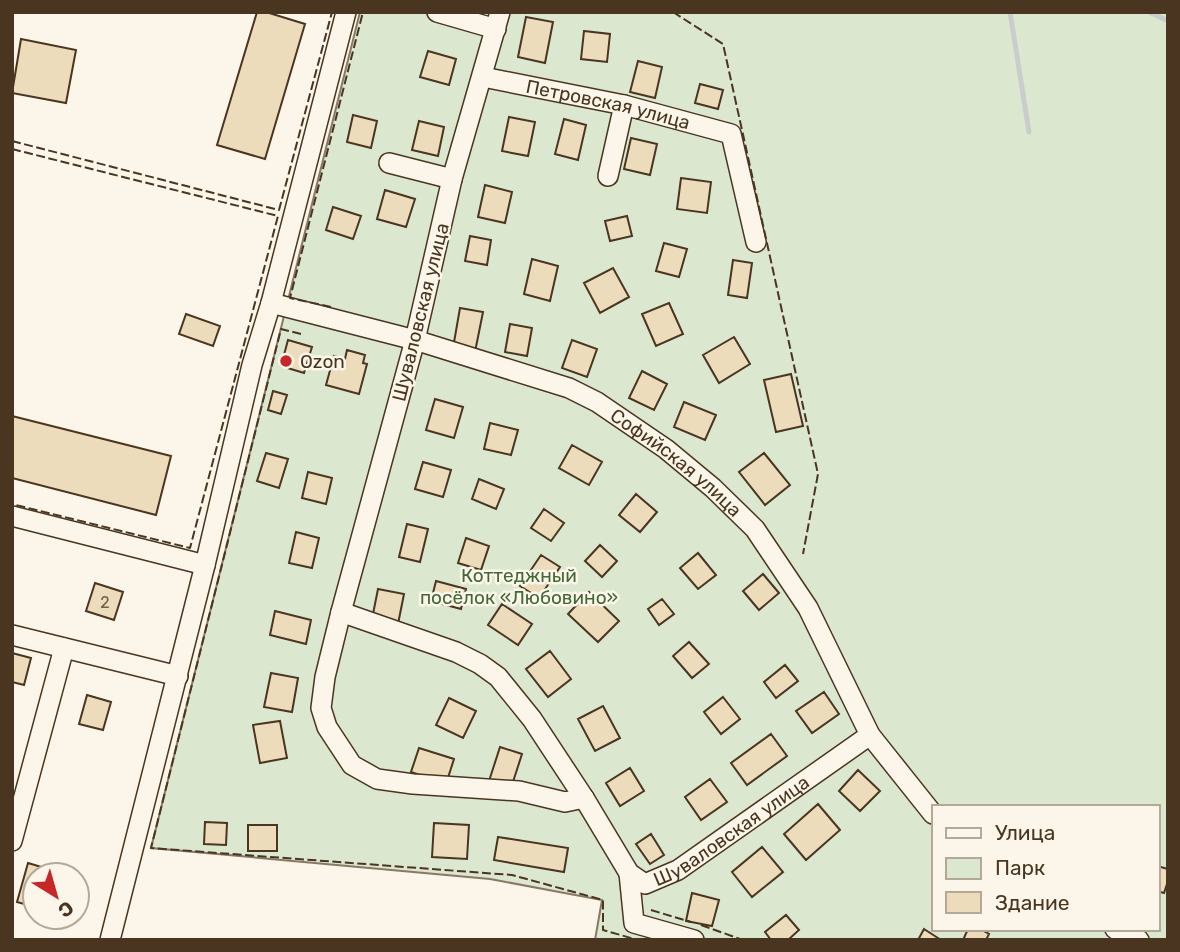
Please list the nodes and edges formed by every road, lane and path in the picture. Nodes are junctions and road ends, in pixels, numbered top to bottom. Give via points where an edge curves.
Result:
1 (346, 12) edge
2 (437, 12) edge
3 (498, 21) edge
4 (483, 78) junction
5 (624, 105) junction
6 (389, 163) dead end
7 (608, 176) dead end
8 (452, 180) junction
9 (755, 242) dead end
10 (271, 303) junction
11 (415, 340) junction
12 (12, 516) edge
13 (205, 565) junction
14 (341, 612) junction
15 (12, 635) edge
16 (64, 648) junction
17 (178, 676) junction
18 (870, 735) junction
19 (584, 799) junction
20 (932, 813) edge
21 (12, 841) edge
22 (629, 873) junction
23 (1119, 931) edge
24 (110, 940) edge
25 (694, 940) edge
26 (1139, 940) edge

1 - 10 street
2 - 3 street
3 - 4 street, Шуваловская улица
4 - 5 street, Петровская улица
4 - 8 street, Шуваловская улица
5 - 7 street
5 - 9 street, Петровская улица via 731,134
6 - 8 street
8 - 11 street, Шуваловская улица
10 - 11 street, Софийская улица
10 - 13 street
11 - 14 street, Шуваловская улица
11 - 18 street, Софийская улица via 569,388 666,449 713,488 755,529 808,608
12 - 13 street
13 - 17 street
14 - 19 street, Шуваловская улица via 456,652 498,677 532,719
14 - 19 street, Шуваловская улица via 321,708 327,727 352,765 377,779 519,791 565,802
15 - 16 street
16 - 17 street
16 - 21 street
17 - 24 street
18 - 20 street, Софийская улица
18 - 22 street, Шуваловская улица via 678,870 645,884
19 - 22 street, Шуваловская улица
22 - 25 street via 634,923
23 - 26 street

